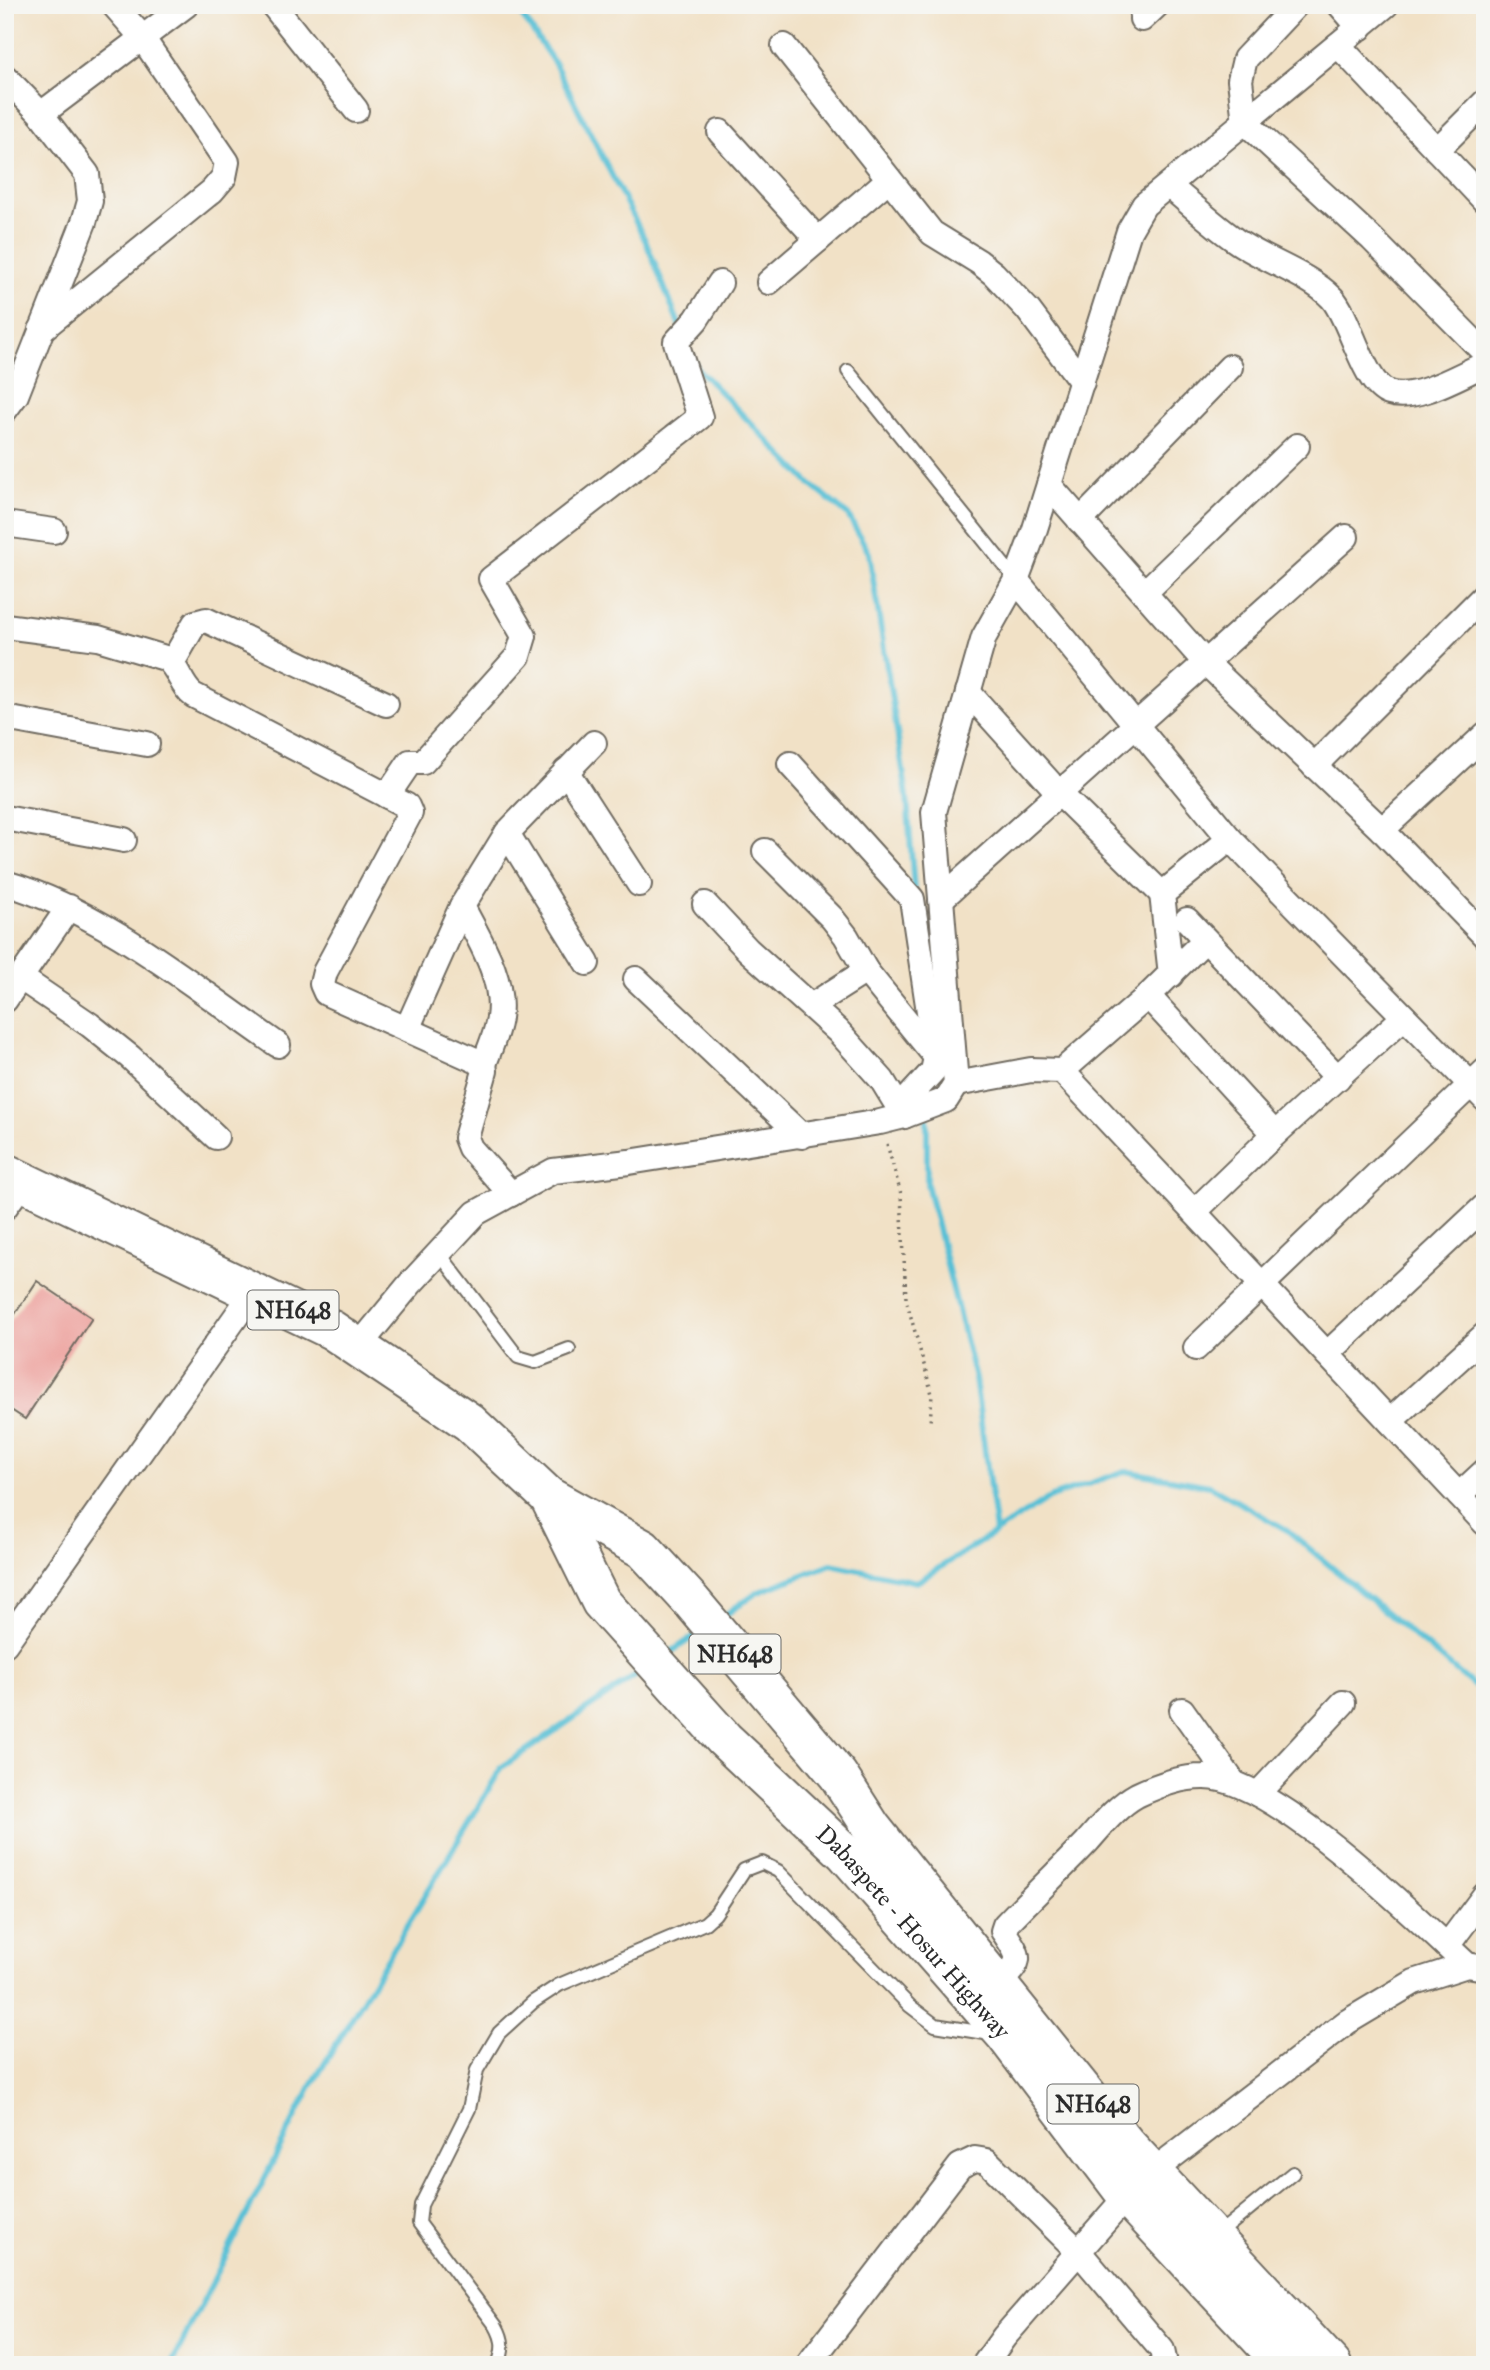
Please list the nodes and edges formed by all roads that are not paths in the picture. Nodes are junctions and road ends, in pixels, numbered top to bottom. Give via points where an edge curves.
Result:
1 (114, 5) edge
2 (186, 5) edge
3 (273, 5) edge
4 (1296, 5) edge
5 (1340, 5) edge
6 (1386, 5) edge
7 (1360, 28) junction
8 (141, 36) junction
9 (1338, 45) junction
10 (784, 46) dead end
11 (5, 77) edge
12 (1485, 102) edge
13 (356, 110) dead end
14 (41, 114) junction
15 (1245, 122) junction
16 (720, 132) dead end
17 (1437, 150) junction
18 (889, 179) junction
19 (1169, 186) junction
20 (1485, 201) edge
21 (818, 240) junction
22 (769, 282) dead end
23 (720, 283) dead end
24 (41, 330) junction
25 (1485, 353) edge
26 (1485, 364) edge
27 (1230, 367) dead end
28 (848, 371) dead end
29 (1082, 382) junction
30 (5, 410) edge
31 (1297, 446) dead end
32 (1049, 485) junction
33 (1080, 521) junction
34 (5, 524) edge
35 (54, 531) dead end
36 (1346, 537) dead end
37 (1016, 580) junction
38 (1144, 593) junction
39 (1485, 595) edge
40 (5, 626) edge
41 (1205, 662) junction
42 (172, 663) junction
43 (968, 692) junction
44 (386, 704) dead end
45 (5, 718) edge
46 (1136, 725) junction
47 (594, 743) dead end
48 (147, 744) dead end
49 (1481, 745) edge
50 (790, 764) dead end
51 (1314, 766) junction
52 (566, 771) junction
53 (1059, 793) junction
54 (387, 796) junction
55 (5, 818) edge
56 (1382, 830) junction
57 (508, 832) junction
58 (1230, 839) junction
59 (124, 840) dead end
60 (765, 851) dead end
61 (5, 883) edge
62 (639, 884) dead end
63 (1161, 894) junction
64 (941, 899) junction
65 (705, 904) dead end
66 (462, 906) junction
67 (69, 907) junction
68 (1186, 920) dead end
69 (1485, 936) edge
70 (1205, 940) junction
71 (587, 963) dead end
72 (866, 971) junction
73 (1171, 975) junction
74 (21, 978) junction
75 (636, 979) dead end
76 (1148, 996) junction
77 (5, 1000) edge
78 (811, 1006) junction
79 (1404, 1017) junction
80 (407, 1029) junction
81 (278, 1045) dead end
82 (936, 1058) junction
83 (484, 1064) junction
84 (1062, 1071) junction
85 (1338, 1078) junction
86 (1480, 1085) edge
87 (951, 1092) junction
88 (898, 1115) junction
89 (1275, 1134) junction
90 (802, 1136) junction
91 (216, 1137) dead end
92 (11, 1187) edge
93 (511, 1194) junction
94 (1485, 1206) edge
95 (1194, 1212) junction
96 (439, 1253) junction
97 (1263, 1285) junction
98 (254, 1291) junction
99 (1485, 1335) edge
100 (358, 1347) junction
101 (1196, 1348) dead end
102 (569, 1349) dead end
103 (1327, 1354) junction
104 (1390, 1422) junction
105 (1485, 1471) edge
106 (1459, 1495) junction
107 (549, 1497) junction
108 (1485, 1522) edge
109 (5, 1644) edge
110 (1343, 1703) dead end
111 (1182, 1710) dead end
112 (1233, 1782) junction
113 (1258, 1794) junction
114 (858, 1841) junction
115 (1485, 1895) edge
116 (1447, 1946) junction
117 (1476, 1966) edge
118 (998, 1985) junction
119 (1006, 2036) junction
120 (1293, 2173) dead end
121 (1139, 2184) junction
122 (1214, 2238) junction
123 (1079, 2252) junction
124 (1165, 2363) edge
125 (498, 2365) edge
126 (808, 2365) edge
127 (984, 2365) edge
128 (1285, 2365) edge
129 (1332, 2365) edge

1 - 8 street
2 - 8 street
3 - 13 street
4 - 15 street via 1245,59 1240,80
5 - 7 street
6 - 7 street
7 - 9 street
8 - 14 street
8 - 24 street via 227,162 224,177
9 - 15 street
9 - 17 street
10 - 18 street
11 - 14 street
12 - 17 street
14 - 24 street via 87,174 90,201
15 - 19 street
15 - 25 street via 1372,239
16 - 21 street
17 - 20 street
18 - 21 street
18 - 29 street via 932,233 994,274 1028,310
19 - 26 street via 1236,241 1334,300 1375,384 1389,393 1426,390
19 - 29 street via 1144,205 1129,231
21 - 22 street
23 - 54 street via 676,341 700,417 491,579 524,636 518,656 423,762 410,762
24 - 30 street via 16,395
27 - 33 street
28 - 37 lane
29 - 32 street
31 - 38 street
32 - 33 street
32 - 37 street
33 - 38 street
34 - 35 street
36 - 41 street
37 - 43 street via 984,637
37 - 46 street
38 - 41 street
39 - 51 street
40 - 42 street via 98,638
41 - 46 street
41 - 51 street
42 - 44 street via 195,624 206,620
42 - 54 street via 193,695
43 - 53 street
43 - 64 street via 934,812
45 - 48 street
46 - 53 street
46 - 58 street
47 - 52 street
49 - 56 street
50 - 82 street via 912,899
51 - 56 street
52 - 57 street
52 - 62 street
53 - 63 street
53 - 64 street
54 - 80 street via 407,806 410,813 322,984 326,993
55 - 59 street
56 - 69 street
57 - 66 street
57 - 71 street
58 - 63 street
58 - 79 street
60 - 72 street via 832,918
61 - 67 street
63 - 73 street
64 - 87 street
65 - 78 street
66 - 80 street
66 - 83 street via 499,990 499,1019
67 - 74 street
67 - 81 street via 139,948
68 - 70 street
70 - 73 street
70 - 85 street
72 - 78 street
72 - 82 street
73 - 76 street
74 - 77 street
74 - 91 street via 130,1057
75 - 90 street
76 - 84 street
76 - 89 street
78 - 88 street via 873,1070
79 - 85 street
79 - 86 street
80 - 83 street
82 - 88 street via 933,1071
83 - 93 street via 466,1138
84 - 87 street via 1031,1070
84 - 95 street
85 - 89 street
86 - 97 street
87 - 88 street
88 - 90 street
89 - 95 street
90 - 93 street via 553,1171
92 - 98 highway, Dabaspete - Hosur Highway / NH648
93 - 96 street via 476,1213
94 - 103 street
95 - 97 street
96 - 100 street
96 - 102 lane via 518,1357 536,1362
97 - 101 street
97 - 103 street
98 - 100 highway, Dabaspete - Hosur Highway / NH648
98 - 109 street
99 - 104 street
100 - 107 highway, Dabaspete - Hosur Highway / NH648 via 469,1422
103 - 104 street
104 - 106 street
105 - 106 street
106 - 108 street
107 - 114 highway, Dabaspete - Hosur Highway / NH648 via 601,1602 644,1650 724,1739
107 - 114 highway, Dabaspete - Hosur Highway / NH648 via 643,1549 692,1602 838,1775
110 - 113 street
111 - 112 street
112 - 113 street
112 - 118 street via 1204,1776 1166,1784 1136,1796 1108,1817 1005,1925 1003,1931 1018,1960
113 - 116 street via 1332,1843
114 - 118 highway, NH648
114 - 119 highway, Dabaspete - Hosur Highway / NH648
115 - 116 street
116 - 117 street
117 - 121 street via 1414,1982 1347,2022
118 - 121 highway, NH648 via 1080,2090
119 - 121 highway, Dabaspete - Hosur Highway / NH648
119 - 125 lane via 935,2025 910,2006 778,1871 762,1863 744,1870 705,1923 559,1985 499,2033 477,2070 469,2109 421,2205 419,2223 503,2339
120 - 122 lane
121 - 122 highway, NH648
121 - 123 street
121 - 128 highway, Dabaspete - Hosur Highway / NH648
122 - 129 highway, NH648
123 - 124 street via 1163,2350
123 - 126 street via 987,2161 975,2159 960,2166
123 - 127 street

